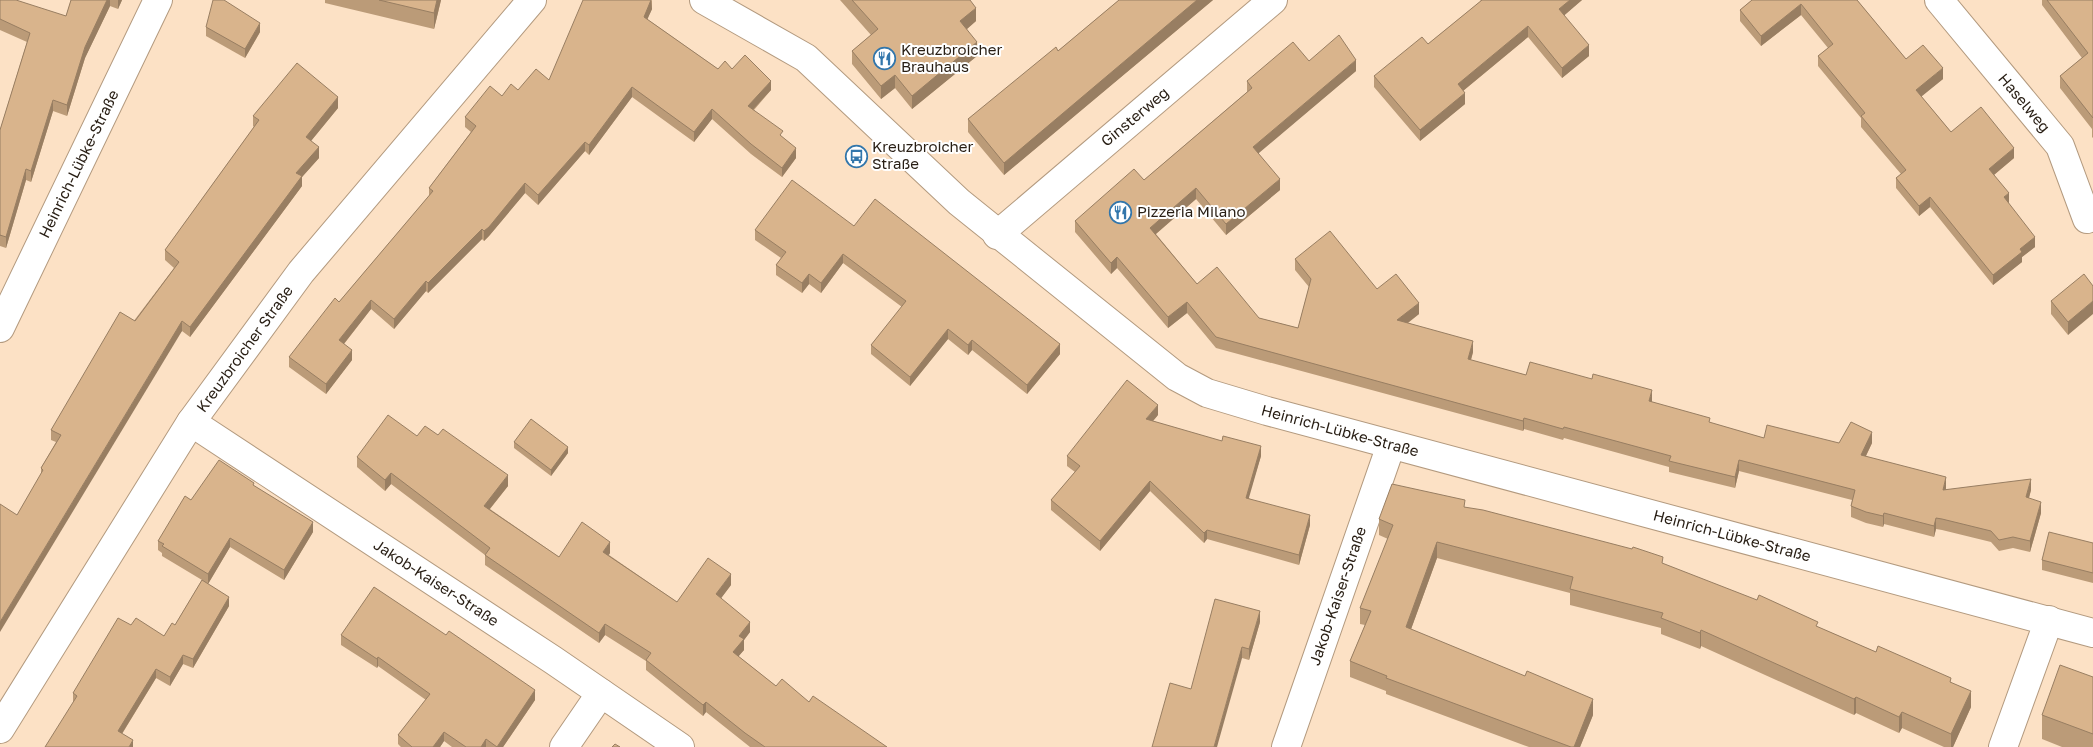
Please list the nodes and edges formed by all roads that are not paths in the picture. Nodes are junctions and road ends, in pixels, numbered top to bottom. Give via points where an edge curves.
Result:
1 (158, 0) edge
2 (532, 0) edge
3 (704, 0) edge
4 (1273, 0) edge
5 (1939, 0) edge
6 (2087, 219) dead end
7 (997, 235) junction
8 (0, 328) edge
9 (191, 422) junction
10 (1391, 445) junction
11 (2049, 620) junction
12 (2093, 633) edge
13 (601, 693) junction
14 (0, 729) edge
15 (564, 747) edge
16 (680, 747) edge
17 (1286, 747) edge
18 (2003, 747) edge

1 - 8 street, Heinrich-Lübke-Straße
2 - 9 street, Kreuzbroicher Straße via 301,272
3 - 7 street, Heinrich-Lübke-Straße via 806,58
4 - 7 street, Ginsterweg
5 - 6 street, Haselweg via 2060,146
7 - 10 street, Heinrich-Lübke-Straße via 1177,377 1207,393
9 - 13 street, Jakob-Kaiser-Straße
9 - 14 street, Kreuzbroicher Straße
10 - 11 street, Heinrich-Lübke-Straße
10 - 17 street, Jakob-Kaiser-Straße
11 - 12 street, Heinrich-Lübke-Straße
11 - 18 street
13 - 15 street
13 - 16 street, Jakob-Kaiser-Straße

